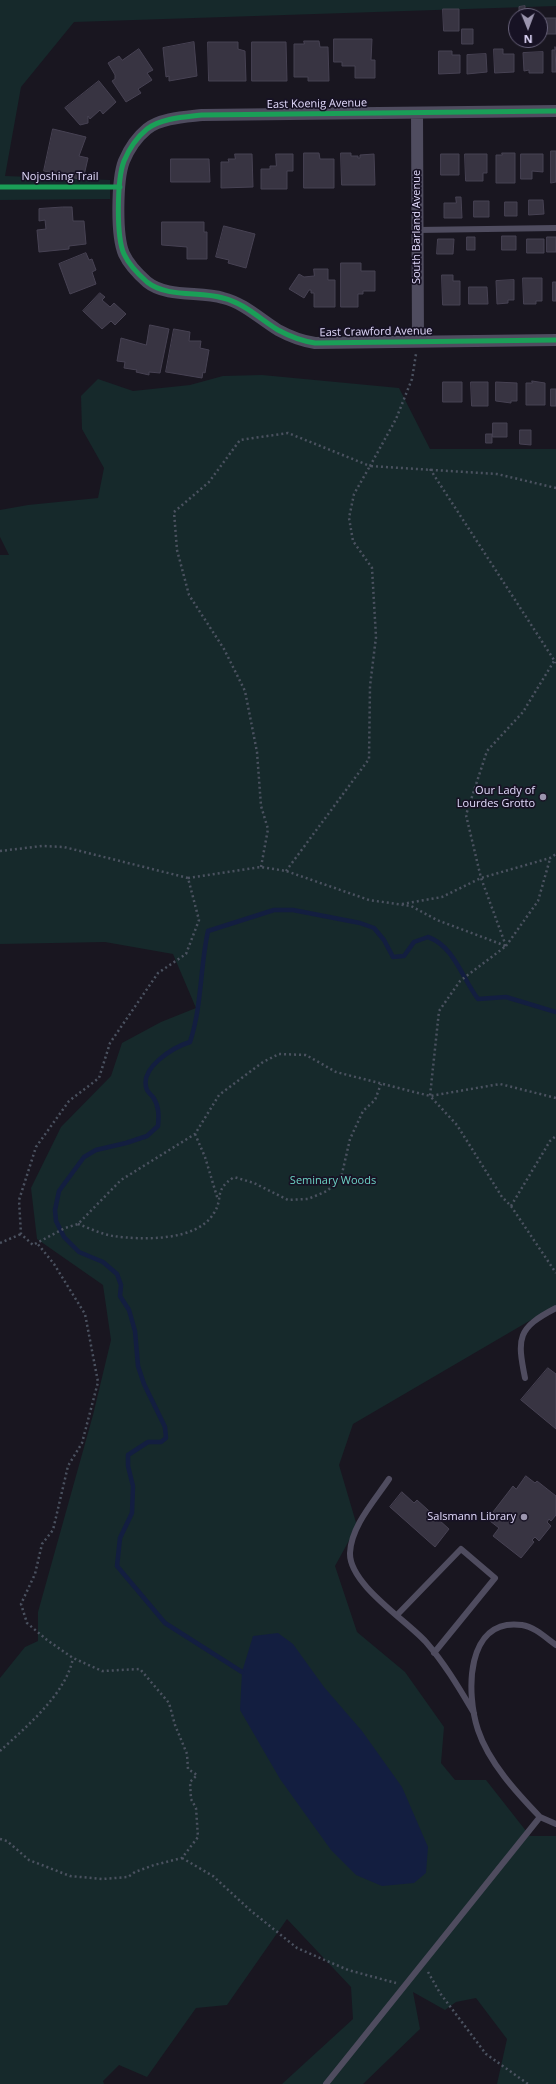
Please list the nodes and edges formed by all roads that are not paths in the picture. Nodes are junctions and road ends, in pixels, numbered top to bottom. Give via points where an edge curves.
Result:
1 (556, 110) edge
2 (417, 113) junction
3 (120, 187) joint
4 (556, 228) edge
5 (417, 230) junction
6 (556, 340) edge
7 (418, 341) junction
8 (556, 1308) edge
9 (525, 1378) dead end
10 (389, 1479) dead end
11 (397, 1615) junction
12 (556, 1645) edge
13 (434, 1653) junction
14 (474, 1712) junction
15 (540, 1817) junction
16 (556, 1824) edge
17 (326, 2084) edge

1 - 2 street, East Koenig Avenue
2 - 3 street, East Koenig Avenue via 202,116 175,119 151,126 139,136 124,162
2 - 5 street, South Barland Avenue
3 - 7 street, East Crawford Avenue via 121,246 128,262 148,283 166,290 231,300 278,330 315,343
4 - 5 lane
5 - 7 street, South Barland Avenue
6 - 7 street, East Crawford Avenue
8 - 9 lane via 527,1326 521,1337 520,1352
10 - 11 lane via 352,1539 350,1554 354,1569 362,1581
11 - 13 lane
11 - 13 lane via 460,1549 495,1578
12 - 14 lane via 538,1631 523,1625 505,1625 491,1632 480,1644 474,1661 471,1682
13 - 14 lane via 453,1676
14 - 15 lane via 479,1732 497,1766 519,1796
15 - 16 lane
15 - 17 lane

